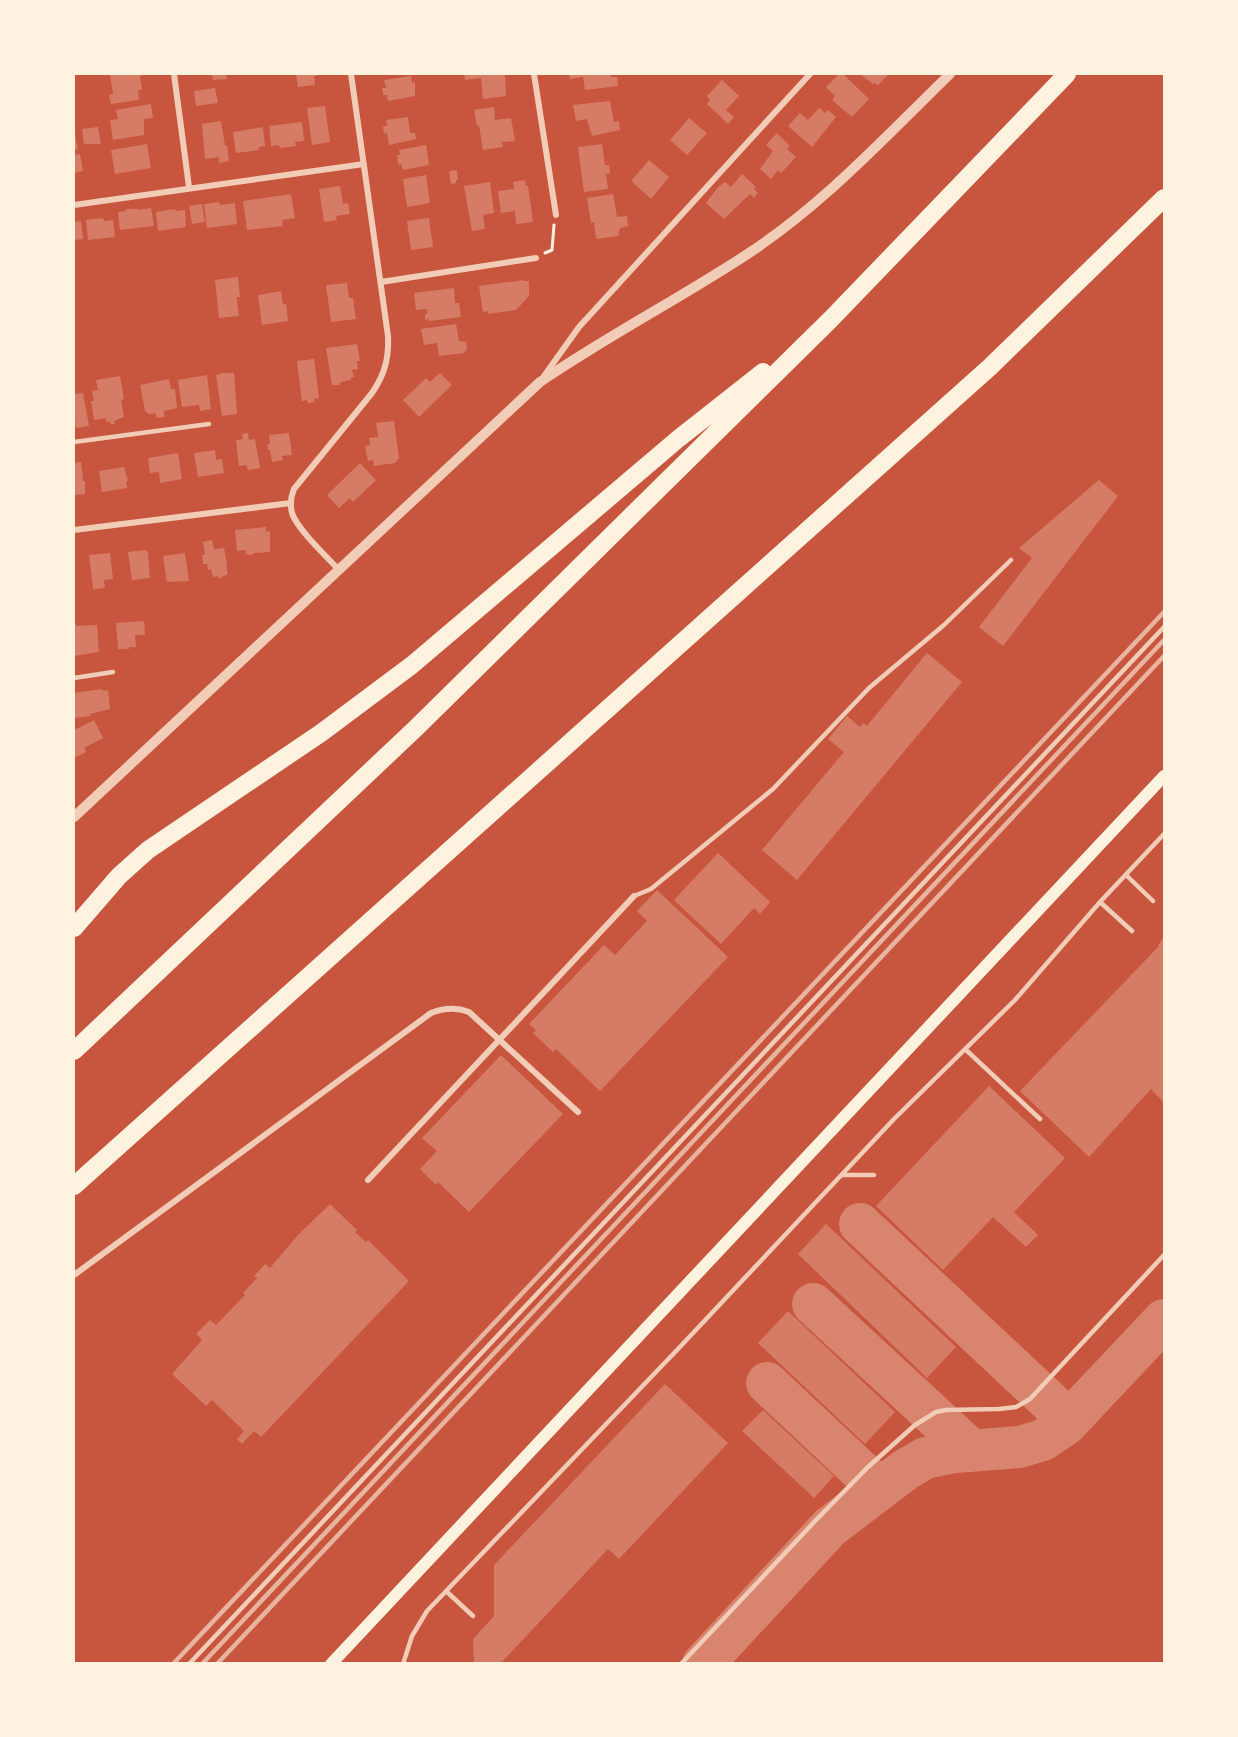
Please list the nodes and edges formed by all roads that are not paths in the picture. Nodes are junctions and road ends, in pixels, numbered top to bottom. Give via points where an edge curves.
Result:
1 (174, 74) edge
2 (351, 74) edge
3 (534, 74) edge
4 (810, 74) edge
5 (950, 74) edge
6 (1067, 74) edge
7 (364, 164) junction
8 (189, 188) junction
9 (1164, 198) edge
10 (74, 204) edge
11 (555, 215) road end
12 (536, 258) dead end
13 (381, 282) junction
14 (831, 319) junction
15 (540, 382) junction
16 (209, 424) dead end
17 (74, 442) edge
18 (291, 503) junction
19 (74, 530) edge
20 (1011, 560) dead end
21 (339, 570) junction
22 (1164, 627) edge
23 (113, 672) dead end
24 (74, 678) edge
25 (1164, 776) edge
26 (74, 817) edge
27 (1164, 834) edge
28 (1126, 875) junction
29 (634, 896) joint
30 (1153, 901) dead end
31 (1100, 902) junction
32 (74, 928) edge
33 (1132, 931) dead end
34 (499, 1039) junction
35 (965, 1049) junction
36 (74, 1051) edge
37 (578, 1112) dead end
38 (1040, 1119) dead end
39 (843, 1175) junction
40 (874, 1175) dead end
41 (368, 1180) dead end
42 (74, 1186) edge
43 (1164, 1255) edge
44 (74, 1275) edge
45 (446, 1591) junction
46 (473, 1616) dead end
47 (189, 1664) edge
48 (331, 1664) edge
49 (403, 1664) edge
50 (681, 1664) edge

1 - 8 street
2 - 7 street
3 - 11 street
4 - 15 street via 579,327
5 - 15 street via 846,176 790,223 746,255
6 - 14 highway
7 - 8 street
7 - 13 street
8 - 10 street
9 - 42 highway via 990,367
12 - 13 street
13 - 18 street via 389,353 381,380 294,489
14 - 32 highway via 678,439 412,665 311,740 140,856
14 - 36 highway via 416,728
15 - 21 street
16 - 17 lane
18 - 19 street
18 - 21 street via 297,523
20 - 29 lane via 944,625 869,688 773,789 651,889
21 - 26 street
22 - 47 lane
23 - 24 lane
25 - 48 main road
27 - 28 lane
28 - 30 lane
28 - 31 lane
29 - 34 street
31 - 33 lane
31 - 35 lane via 1015,1000
34 - 37 street
34 - 41 street
34 - 44 street via 469,1012 452,1008 431,1013
35 - 38 lane
35 - 39 lane
39 - 40 lane
39 - 45 lane
43 - 50 lane via 1030,1399 1016,1407 936,1412 915,1425 823,1512
45 - 46 lane
45 - 49 lane via 418,1623

